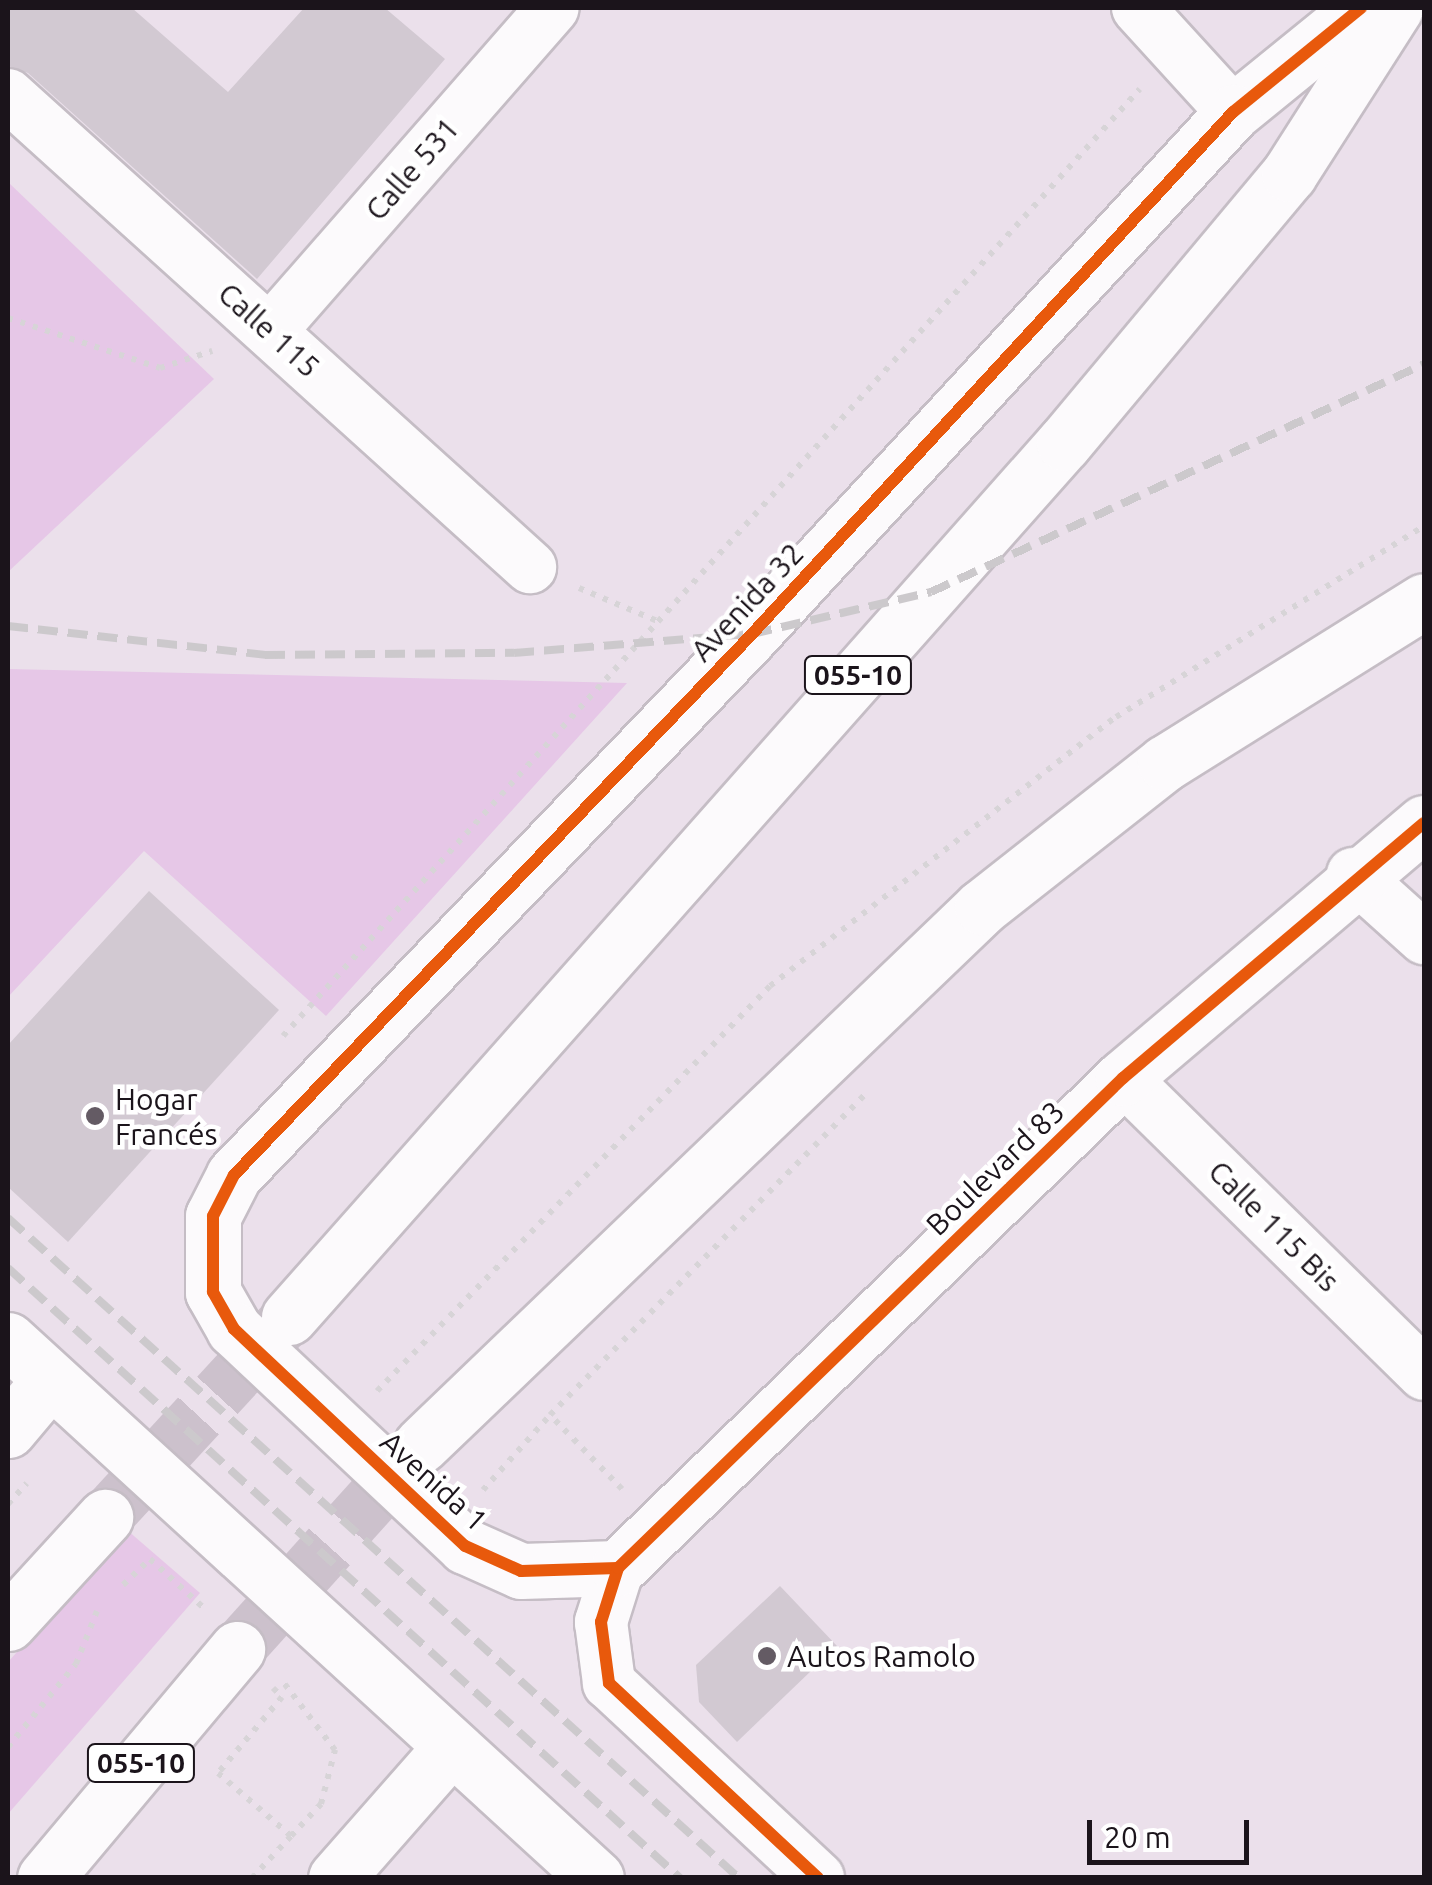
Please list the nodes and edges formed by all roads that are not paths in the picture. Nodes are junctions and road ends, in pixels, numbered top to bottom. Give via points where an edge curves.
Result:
1 (553, 8) edge
2 (1138, 8) edge
3 (1361, 8) edge
4 (1396, 8) edge
5 (8, 95) edge
6 (1233, 112) junction
7 (270, 331) junction
8 (530, 567) road end
9 (1424, 601) edge
10 (1424, 823) edge
11 (1354, 874) junction
12 (1424, 938) edge
13 (1123, 1078) junction
14 (206, 1255) joint
15 (289, 1317) tunnel mouth
16 (8, 1340) edge
17 (1424, 1374) edge
18 (50, 1380) junction
19 (8, 1430) edge
20 (421, 1445) tunnel mouth
21 (105, 1517) tunnel mouth
22 (618, 1568) junction
23 (8, 1623) edge
24 (249, 1663) tunnel mouth
25 (451, 1747) junction
26 (44, 1878) edge
27 (336, 1878) edge
28 (596, 1878) edge
29 (818, 1878) edge

1 - 7 street, Calle 531
2 - 6 street via 1180,44
3 - 6 main road, Avenida 32
4 - 15 main road, 055-10 via 1288,174 1064,443
5 - 7 street, Calle 115
6 - 14 main road, Avenida 32 via 752,634 234,1175
7 - 8 street, Calle 115
9 - 20 main road via 1165,763 982,908
10 - 11 main road, Boulevard 83
11 - 12 street
11 - 13 main road, Boulevard 83
13 - 17 street, Calle 115 Bis
13 - 22 main road, Boulevard 83
14 - 22 main road, Avenida 1 via 234,1330 466,1546 522,1571
16 - 18 main road
18 - 19 main road
18 - 25 main road
21 - 23 main road
22 - 29 street via 601,1622 609,1683
24 - 26 main road, 055-10
25 - 27 main road
25 - 28 main road

